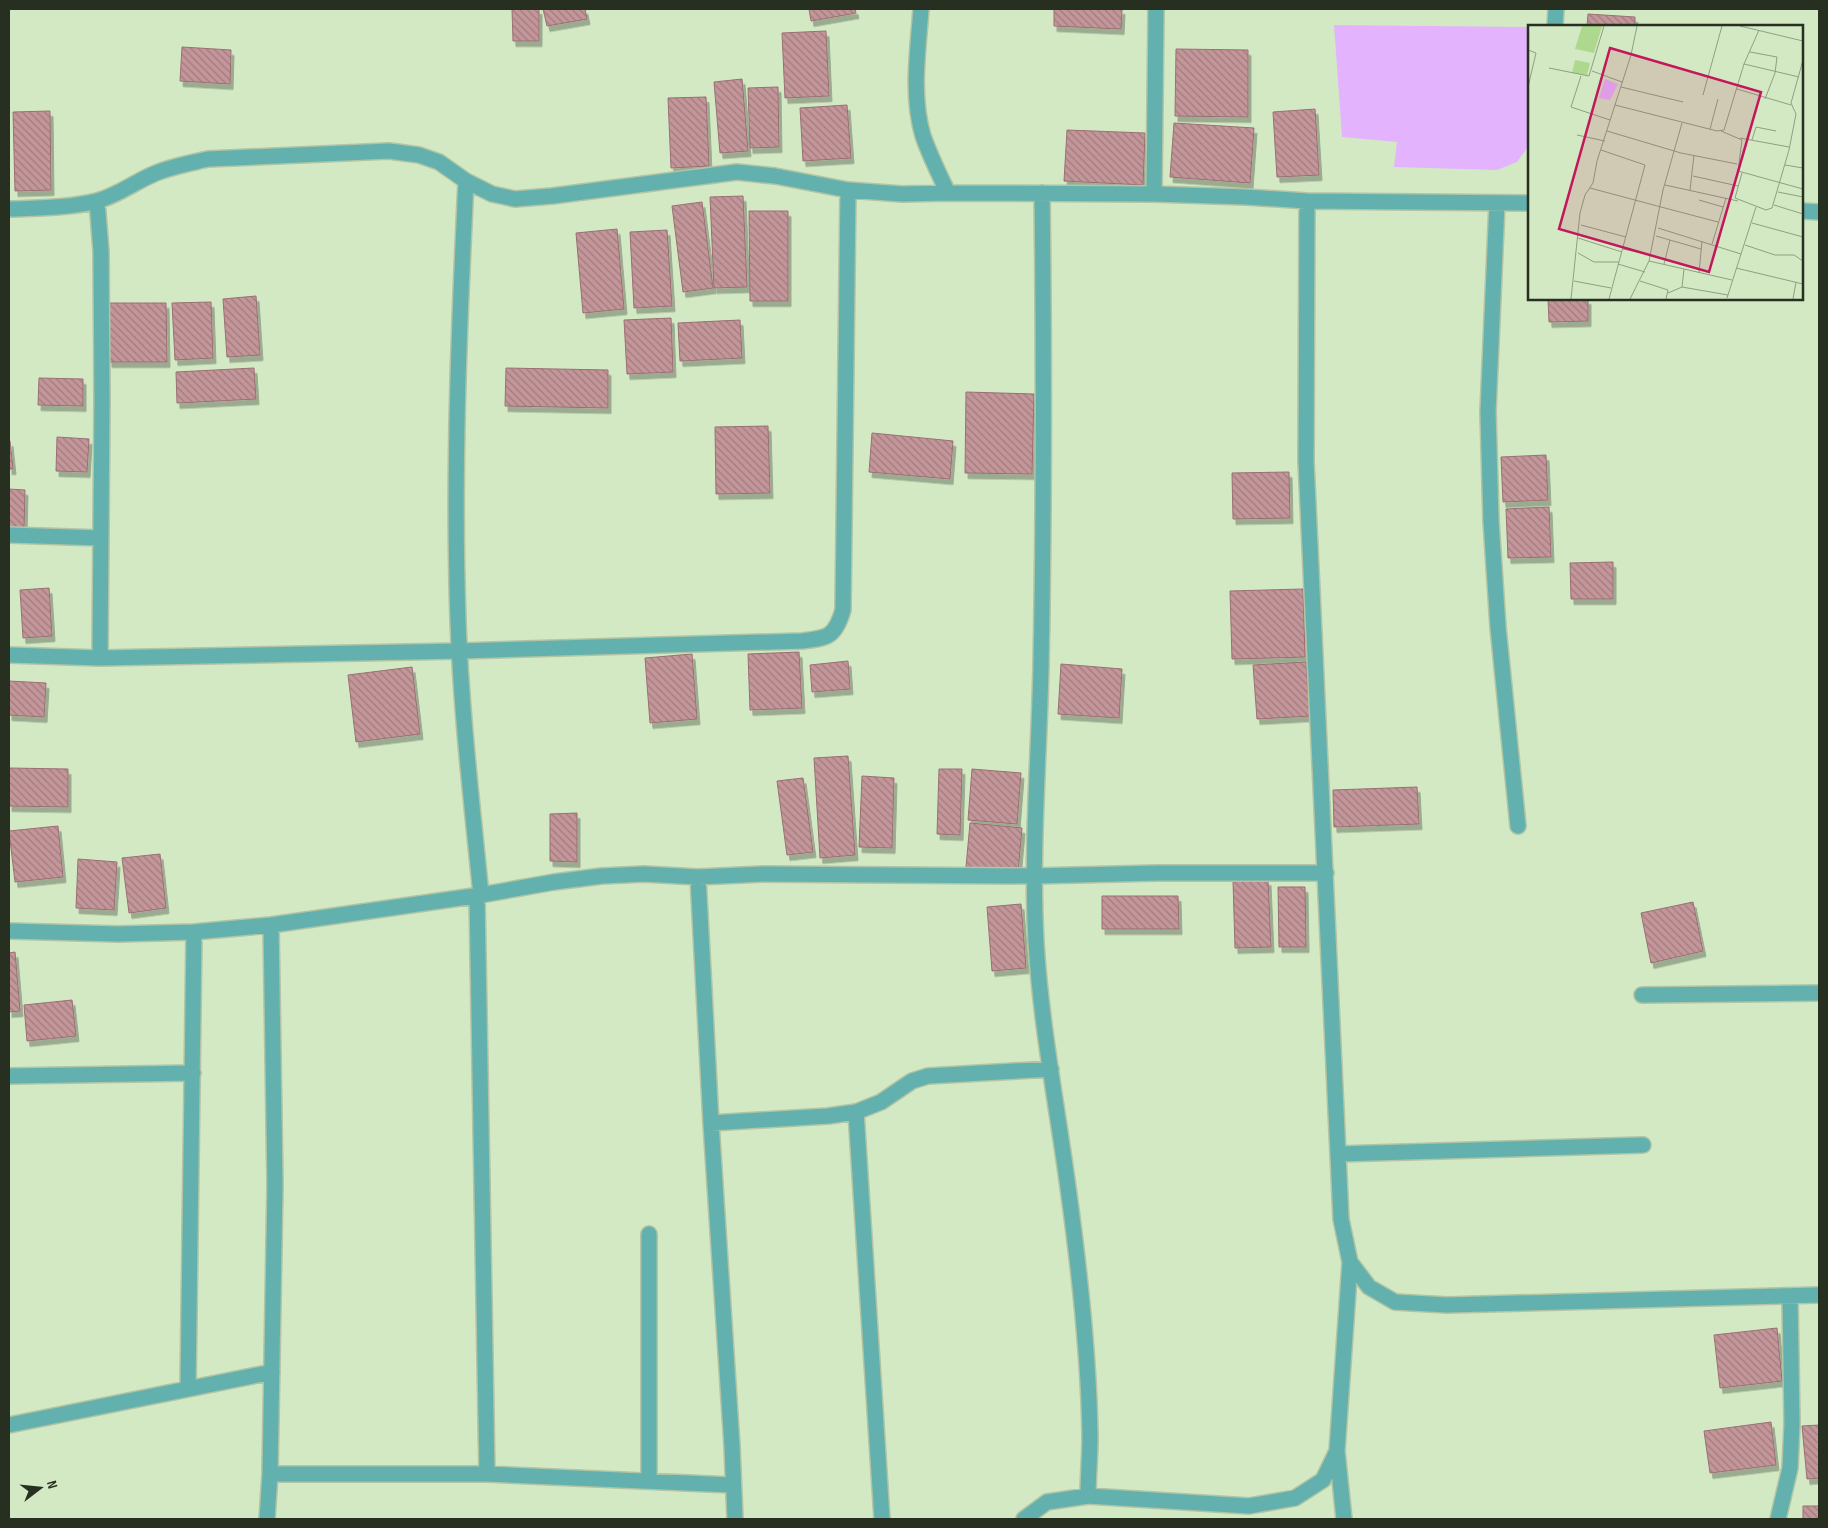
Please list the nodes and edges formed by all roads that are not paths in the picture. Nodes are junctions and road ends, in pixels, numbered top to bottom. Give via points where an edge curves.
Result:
1 (921, 9) edge
2 (1156, 9) edge
3 (1556, 9) edge
4 (1555, 25) edge
5 (466, 181) junction
6 (848, 190) junction
7 (948, 193) junction
8 (1042, 193) junction
9 (1154, 194) junction
10 (97, 201) junction
11 (1307, 201) junction
12 (1497, 203) junction
13 (1528, 203) edge
14 (9, 209) edge
15 (1803, 212) edge
16 (1819, 212) edge
17 (9, 535) edge
18 (101, 538) junction
19 (460, 651) junction
20 (9, 655) edge
21 (100, 658) junction
22 (1518, 826) dead end
23 (1326, 873) junction
24 (1034, 876) junction
25 (698, 877) junction
26 (479, 896) junction
27 (271, 925) junction
28 (9, 931) edge
29 (194, 932) junction
30 (1819, 994) edge
31 (1642, 996) dead end
32 (1051, 1069) junction
33 (193, 1073) junction
34 (9, 1076) edge
35 (856, 1112) junction
36 (711, 1123) junction
37 (1643, 1145) dead end
38 (1338, 1154) junction
39 (649, 1234) dead end
40 (1350, 1262) junction
41 (1819, 1295) edge
42 (1790, 1297) junction
43 (272, 1372) junction
44 (188, 1389) junction
45 (9, 1425) edge
46 (1337, 1450) junction
47 (270, 1474) junction
48 (487, 1474) junction
49 (649, 1481) junction
50 (732, 1485) junction
51 (1088, 1496) junction
52 (267, 1519) edge
53 (735, 1519) edge
54 (882, 1519) edge
55 (1024, 1519) edge
56 (1344, 1519) edge
57 (1778, 1519) edge

1 - 7 street via 916,80 919,111 931,157
2 - 9 street
3 - 4 street
5 - 6 street via 492,194 515,199 738,172
5 - 10 street via 440,162 389,151 208,159 155,174
5 - 19 street via 457,396 456,542
6 - 7 street
6 - 19 street via 843,610 839,625 826,638 802,641
7 - 8 street
8 - 9 street
8 - 24 street via 1041,667
9 - 11 street
10 - 14 street
10 - 18 street via 101,260
11 - 12 street
11 - 23 street via 1306,461
12 - 13 street
12 - 22 street via 1488,412 1491,522
15 - 16 street
17 - 18 street
18 - 21 street
19 - 21 street
19 - 26 street
20 - 21 street
23 - 24 street
23 - 38 street
24 - 25 street via 763,874
24 - 32 street via 1036,942
25 - 26 street via 602,876
25 - 36 street
26 - 27 street
26 - 48 street
27 - 29 street
27 - 43 street via 275,1185
28 - 29 street
29 - 33 street
30 - 31 street
32 - 35 street via 928,1076 912,1081 881,1102
32 - 51 street via 1070,1197 1084,1335 1090,1440
33 - 34 street
33 - 44 street
35 - 36 street
35 - 54 street
36 - 50 street
37 - 38 street
38 - 40 street via 1341,1219
39 - 49 street
40 - 42 street via 1369,1287 1395,1302 1448,1305
40 - 46 street
41 - 42 street
42 - 57 street via 1790,1468
43 - 44 street
43 - 47 street
44 - 45 street
46 - 51 street via 1323,1480 1295,1498 1249,1506
46 - 56 street
47 - 48 street
47 - 52 street
48 - 49 street
49 - 50 street
50 - 53 street
51 - 55 street via 1047,1502

